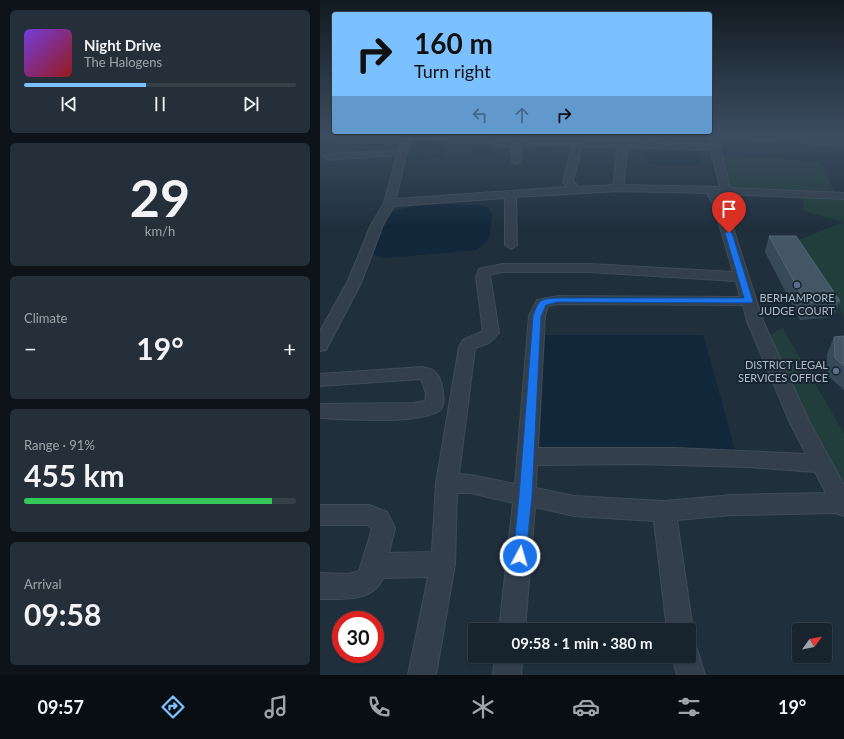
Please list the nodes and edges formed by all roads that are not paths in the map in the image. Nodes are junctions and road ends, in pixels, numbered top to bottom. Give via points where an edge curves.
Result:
1 (400, 166) edge
2 (572, 166) edge
3 (619, 166) edge
4 (719, 166) edge
5 (568, 182) junction
6 (618, 188) junction
7 (576, 190) junction
8 (710, 190) junction
9 (726, 190) junction
10 (561, 191) junction
11 (745, 192) junction
12 (510, 194) junction
13 (844, 196) edge
14 (390, 203) junction
15 (720, 206) junction
16 (511, 245) dead end
17 (742, 277) junction
18 (749, 301) junction
19 (320, 346) edge
20 (320, 380) edge
21 (320, 411) edge
22 (528, 457) junction
23 (822, 464) junction
24 (447, 483) junction
25 (526, 496) junction
26 (843, 505) edge
27 (664, 511) junction
28 (320, 515) edge
29 (443, 564) junction
30 (374, 566) junction
31 (320, 586) edge
32 (513, 623) edge
33 (679, 623) edge
34 (508, 663) edge
35 (688, 663) edge
36 (422, 675) edge
37 (507, 675) edge
38 (691, 675) edge

1 - 14 street
2 - 5 street
3 - 6 street
4 - 9 street
5 - 7 street
5 - 10 street
6 - 7 street
6 - 8 street
7 - 10 street
8 - 9 street
8 - 15 street
9 - 11 street
10 - 12 street
11 - 13 street
11 - 15 street
12 - 14 street
12 - 16 street
14 - 19 street via 377,225 354,284
15 - 17 street
17 - 18 street
17 - 24 street via 590,268 502,268 484,272 482,277 491,332 484,339 467,347
18 - 22 street via 543,302 537,316
18 - 23 street via 755,321 801,425
20 - 21 street via 423,373 429,376 435,393 434,405 426,410
22 - 23 street via 658,455
22 - 25 street
23 - 26 street
24 - 25 street via 471,484
24 - 29 street
25 - 27 street via 574,506
25 - 32 street
26 - 27 street via 732,506
27 - 33 street
28 - 30 street via 368,515 382,521 384,528
29 - 30 street
29 - 36 street
30 - 31 street via 370,577 360,584
34 - 37 street
35 - 38 street

